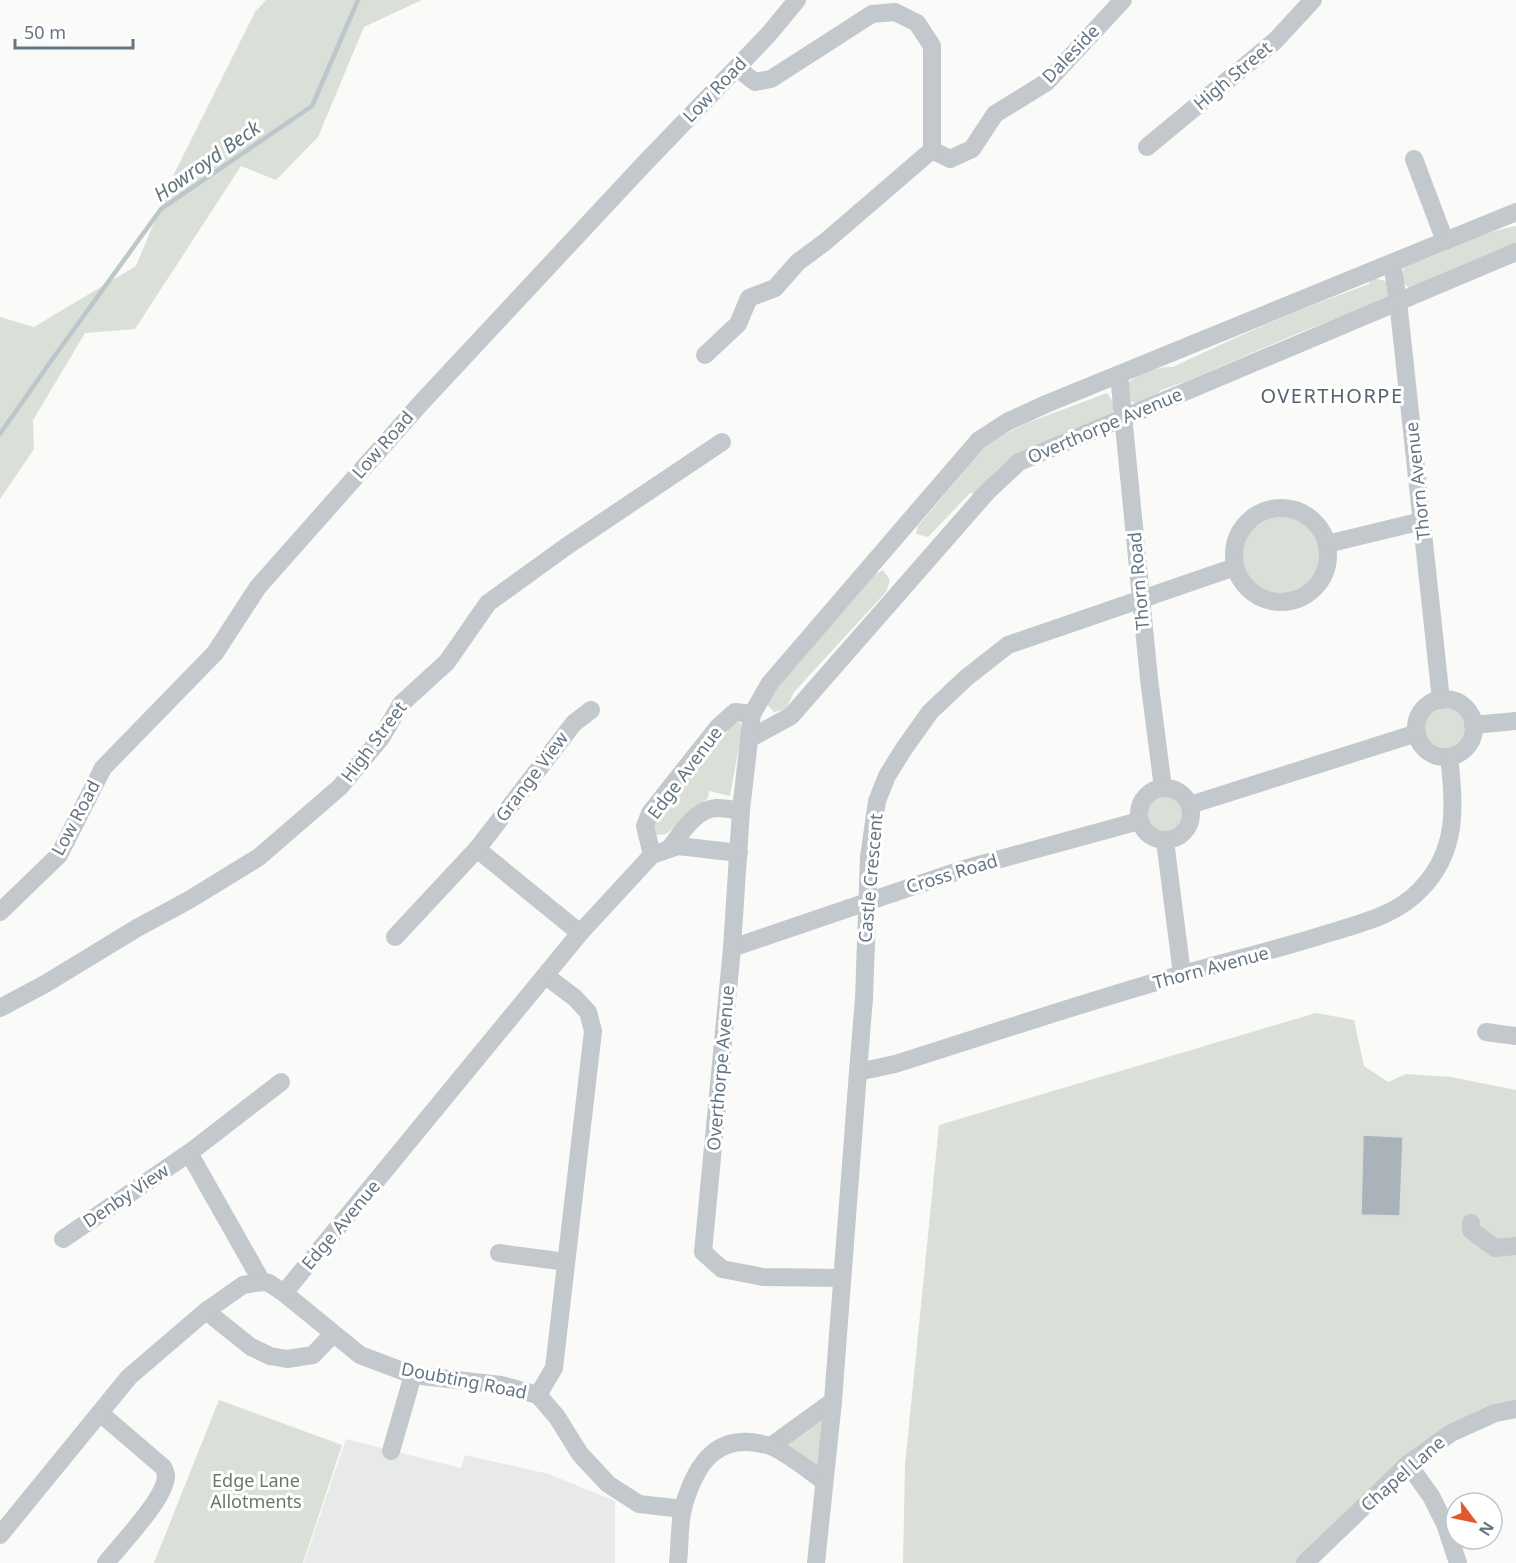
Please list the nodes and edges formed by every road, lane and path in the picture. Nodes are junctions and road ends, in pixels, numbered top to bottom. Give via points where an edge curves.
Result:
1 (797, 0) edge
2 (1123, 0) edge
3 (1313, 0) edge
4 (899, 6) edge
5 (736, 68) junction
6 (1147, 147) dead end
7 (932, 150) junction
8 (1414, 159) dead end
9 (1516, 212) edge
10 (1444, 241) junction
11 (1516, 252) edge
12 (1392, 263) junction
13 (1398, 302) junction
14 (705, 355) dead end
15 (1119, 375) junction
16 (1124, 418) junction
17 (722, 442) dead end
18 (1422, 521) junction
19 (1327, 544) junction
20 (1235, 567) junction
21 (1141, 599) junction
22 (1441, 700) junction
23 (591, 710) dead end
24 (752, 714) junction
25 (1516, 721) edge
26 (1473, 725) junction
27 (1417, 733) junction
28 (749, 739) junction
29 (1449, 757) junction
30 (1163, 788) junction
31 (1190, 805) junction
32 (741, 810) junction
33 (1139, 821) junction
34 (1165, 841) junction
35 (477, 849) junction
36 (660, 852) junction
37 (739, 853) junction
38 (867, 902) junction
39 (0, 912) edge
40 (580, 933) junction
41 (395, 937) dead end
42 (732, 948) junction
43 (1182, 974) junction
44 (546, 976) junction
45 (0, 1008) edge
46 (1486, 1032) dead end
47 (1516, 1036) edge
48 (858, 1072) junction
49 (281, 1082) dead end
50 (189, 1153) junction
51 (1471, 1223) dead end
52 (63, 1239) dead end
53 (1516, 1246) edge
54 (499, 1253) dead end
55 (566, 1262) junction
56 (842, 1278) junction
57 (262, 1282) junction
58 (284, 1293) junction
59 (207, 1311) junction
60 (333, 1334) junction
61 (413, 1375) junction
62 (538, 1395) junction
63 (833, 1401) junction
64 (1516, 1409) edge
65 (100, 1413) junction
66 (771, 1446) junction
67 (391, 1450) dead end
68 (1408, 1464) junction
69 (825, 1481) junction
70 (683, 1509) junction
71 (0, 1535) edge
72 (106, 1563) edge
73 (678, 1563) edge
74 (816, 1563) edge
75 (1305, 1563) edge
76 (1458, 1563) edge

1 - 5 street, Low Road
2 - 7 street, Daleside via 1047,82 995,114 972,149 950,159
3 - 6 street, High Street via 1275,41
4 - 5 street via 872,14 771,79 755,82
4 - 7 street via 917,22 932,46
5 - 39 street, Low Road via 421,403 266,578 215,653 103,768 59,855
7 - 14 street via 798,262 775,288 749,298 738,324
8 - 10 street
9 - 10 street, Overthorpe Avenue
10 - 12 street, Overthorpe Avenue
11 - 13 street, Overthorpe Avenue
12 - 13 street, Thorn Avenue
12 - 15 street, Overthorpe Avenue
13 - 16 street, Overthorpe Avenue
13 - 18 street, Thorn Avenue
15 - 16 street, Thorn Road
15 - 24 street, Overthorpe Avenue via 1007,422 979,440 770,683
16 - 21 street, Thorn Road
16 - 28 street, Overthorpe Avenue via 1019,462 987,492 791,716
17 - 45 street, High Street via 488,603 447,662 401,704 381,738 340,787 259,857
18 - 19 street
18 - 22 street, Thorn Avenue
19 - 20 street via 1324,575 1303,597 1289,601 1272,602 1258,597 1244,584
19 - 20 street via 1316,523 1304,513 1289,508 1269,509 1251,518 1241,530 1235,544
20 - 21 street, Castle Crescent
21 - 30 street, Thorn Road
21 - 38 street, Castle Crescent via 1008,645 930,712 887,776 877,801
22 - 26 street via 1462,705
22 - 27 street via 1421,713
23 - 35 street, Grange View via 574,723
24 - 28 street, Overthorpe Avenue
24 - 36 street, Edge Avenue via 735,712 718,727 650,813 645,826
25 - 26 street
26 - 29 street via 1470,743
27 - 29 street via 1428,751
27 - 31 street
28 - 32 street, Overthorpe Avenue
29 - 43 street, Thorn Avenue via 1454,817 1448,844 1422,888 1403,905 1377,918 1269,952
30 - 31 street via 1178,791
30 - 33 street via 1143,799
31 - 34 street via 1192,816 1186,831
32 - 36 street via 713,808 702,813
32 - 37 street, Overthorpe Avenue
33 - 34 street via 1149,835
33 - 38 street, Cross Road via 963,869
34 - 43 street
35 - 40 street
35 - 41 street, Grange View
36 - 37 street, Edge Avenue via 678,846
36 - 40 street, Edge Avenue
37 - 42 street, Overthorpe Avenue
38 - 42 street, Cross Road
38 - 48 street, Castle Crescent
40 - 44 street, Edge Avenue
42 - 56 street, Overthorpe Avenue via 703,1252 722,1269 763,1276
43 - 48 street, Thorn Avenue via 895,1064
44 - 55 street, Doubting Road via 588,1012 593,1031
44 - 58 street, Edge Avenue
46 - 47 street
48 - 56 street, Castle Crescent
49 - 50 street, Denby View
50 - 52 street, Denby View
50 - 57 street, Denby View
51 - 53 street via 1472,1230 1495,1248
54 - 55 street
55 - 62 street, Doubting Road via 554,1368
56 - 63 street, Castle Crescent
57 - 58 street
57 - 59 street via 243,1285
58 - 60 street, Doubting Road
59 - 60 street via 251,1347 270,1356 287,1359 313,1355
59 - 65 street via 129,1377
60 - 61 street, Doubting Road via 360,1355
61 - 62 street, Doubting Road via 501,1385
61 - 67 street
62 - 70 street via 580,1454 608,1484 639,1504
63 - 66 street
63 - 69 street, Castle Crescent
64 - 68 street, Chapel Lane via 1495,1413 1450,1432
65 - 71 street
65 - 72 street via 167,1474 164,1488 150,1509
66 - 69 street
66 - 70 street via 739,1442 715,1449 699,1467
68 - 75 street, Chapel Lane
68 - 76 street via 1431,1496
69 - 74 street, Castle Crescent
70 - 73 street

